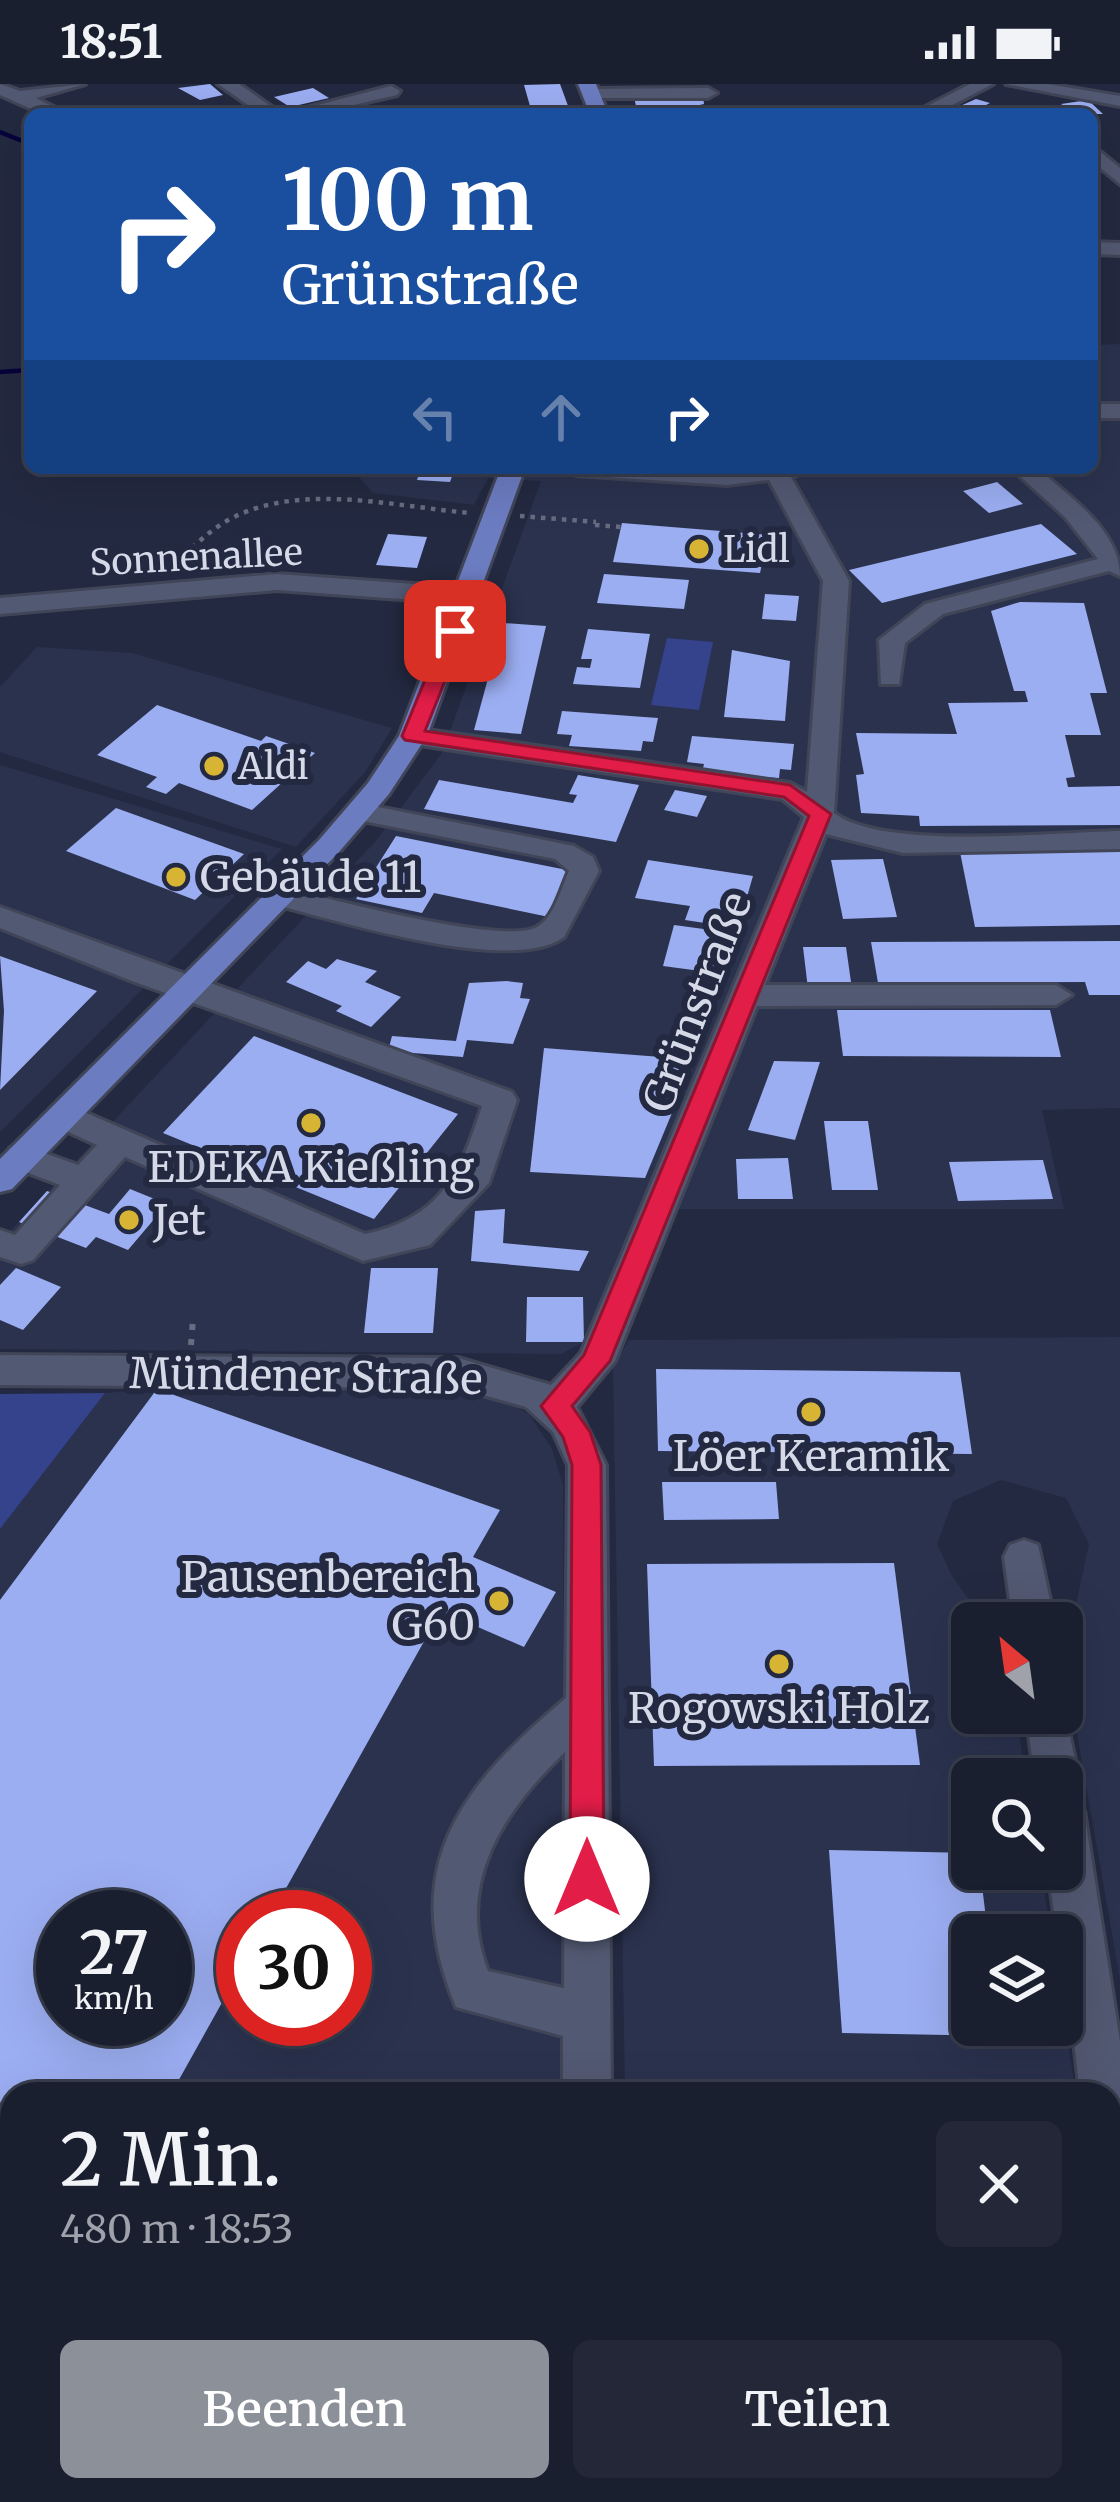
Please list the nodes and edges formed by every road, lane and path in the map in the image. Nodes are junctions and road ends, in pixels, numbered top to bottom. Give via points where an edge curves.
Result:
1 (76, 84) edge
2 (227, 84) edge
3 (984, 84) edge
4 (1021, 85) edge
5 (390, 87) edge
6 (589, 89) edge
7 (9, 93) edge
8 (708, 93) dead end
9 (1120, 101) edge
10 (44, 108) edge
11 (264, 108) edge
12 (314, 108) edge
13 (934, 108) edge
14 (1046, 108) edge
15 (1098, 158) edge
16 (1120, 178) edge
17 (511, 474) edge
18 (778, 474) edge
19 (1030, 474) edge
20 (476, 513) dead end
21 (516, 515) dead end
22 (621, 527) dead end
23 (1117, 565) edge
24 (146, 592) junction
25 (469, 596) junction
26 (0, 606) edge
27 (890, 678) dead end
28 (413, 736) junction
29 (358, 812) junction
30 (820, 814) junction
31 (1120, 840) edge
32 (280, 896) junction
33 (0, 917) edge
34 (190, 986) junction
35 (1057, 995) dead end
36 (747, 996) junction
37 (63, 1116) junction
38 (122, 1140) junction
39 (11, 1168) edge
40 (84, 1181) junction
41 (0, 1243) edge
42 (0, 1370) edge
43 (555, 1406) junction
44 (1024, 1557) dead end
45 (1031, 1602) edge
46 (588, 1705) junction
47 (1076, 1890) edge
48 (586, 2009) junction
49 (1108, 2075) edge
50 (587, 2082) edge

1 - 7 street
2 - 11 street
3 - 13 street
4 - 9 street
4 - 14 street
5 - 12 street
6 - 8 street
7 - 10 street
15 - 16 street
17 - 25 main road
18 - 30 street, Grünstraße via 836,581
19 - 23 street
20 - 24 path via 271,506 224,524
21 - 22 path
23 - 27 street via 934,609 892,640
24 - 25 street, Sonnenallee via 277,582
24 - 26 street, Sonnenallee
25 - 28 main road
28 - 29 main road
28 - 30 street via 790,792
29 - 32 main road
29 - 32 street via 563,852 583,862 584,871 549,934 518,941
30 - 31 street via 840,831 902,844
30 - 36 street, Grünstraße
32 - 34 main road
33 - 34 street
34 - 37 main road
34 - 38 street via 500,1100 477,1174 418,1236 363,1247
35 - 36 street
36 - 43 street, Grünstraße via 596,1361
37 - 38 street
37 - 39 main road
38 - 40 street
39 - 40 street
40 - 41 street via 21,1251
42 - 43 street, Mündener Straße via 458,1373 524,1385
43 - 46 street via 576,1432 587,1465
44 - 45 street
46 - 48 street
46 - 48 street via 517,1765 469,1838 455,1937 473,1991 563,2012
47 - 49 street
48 - 50 street

